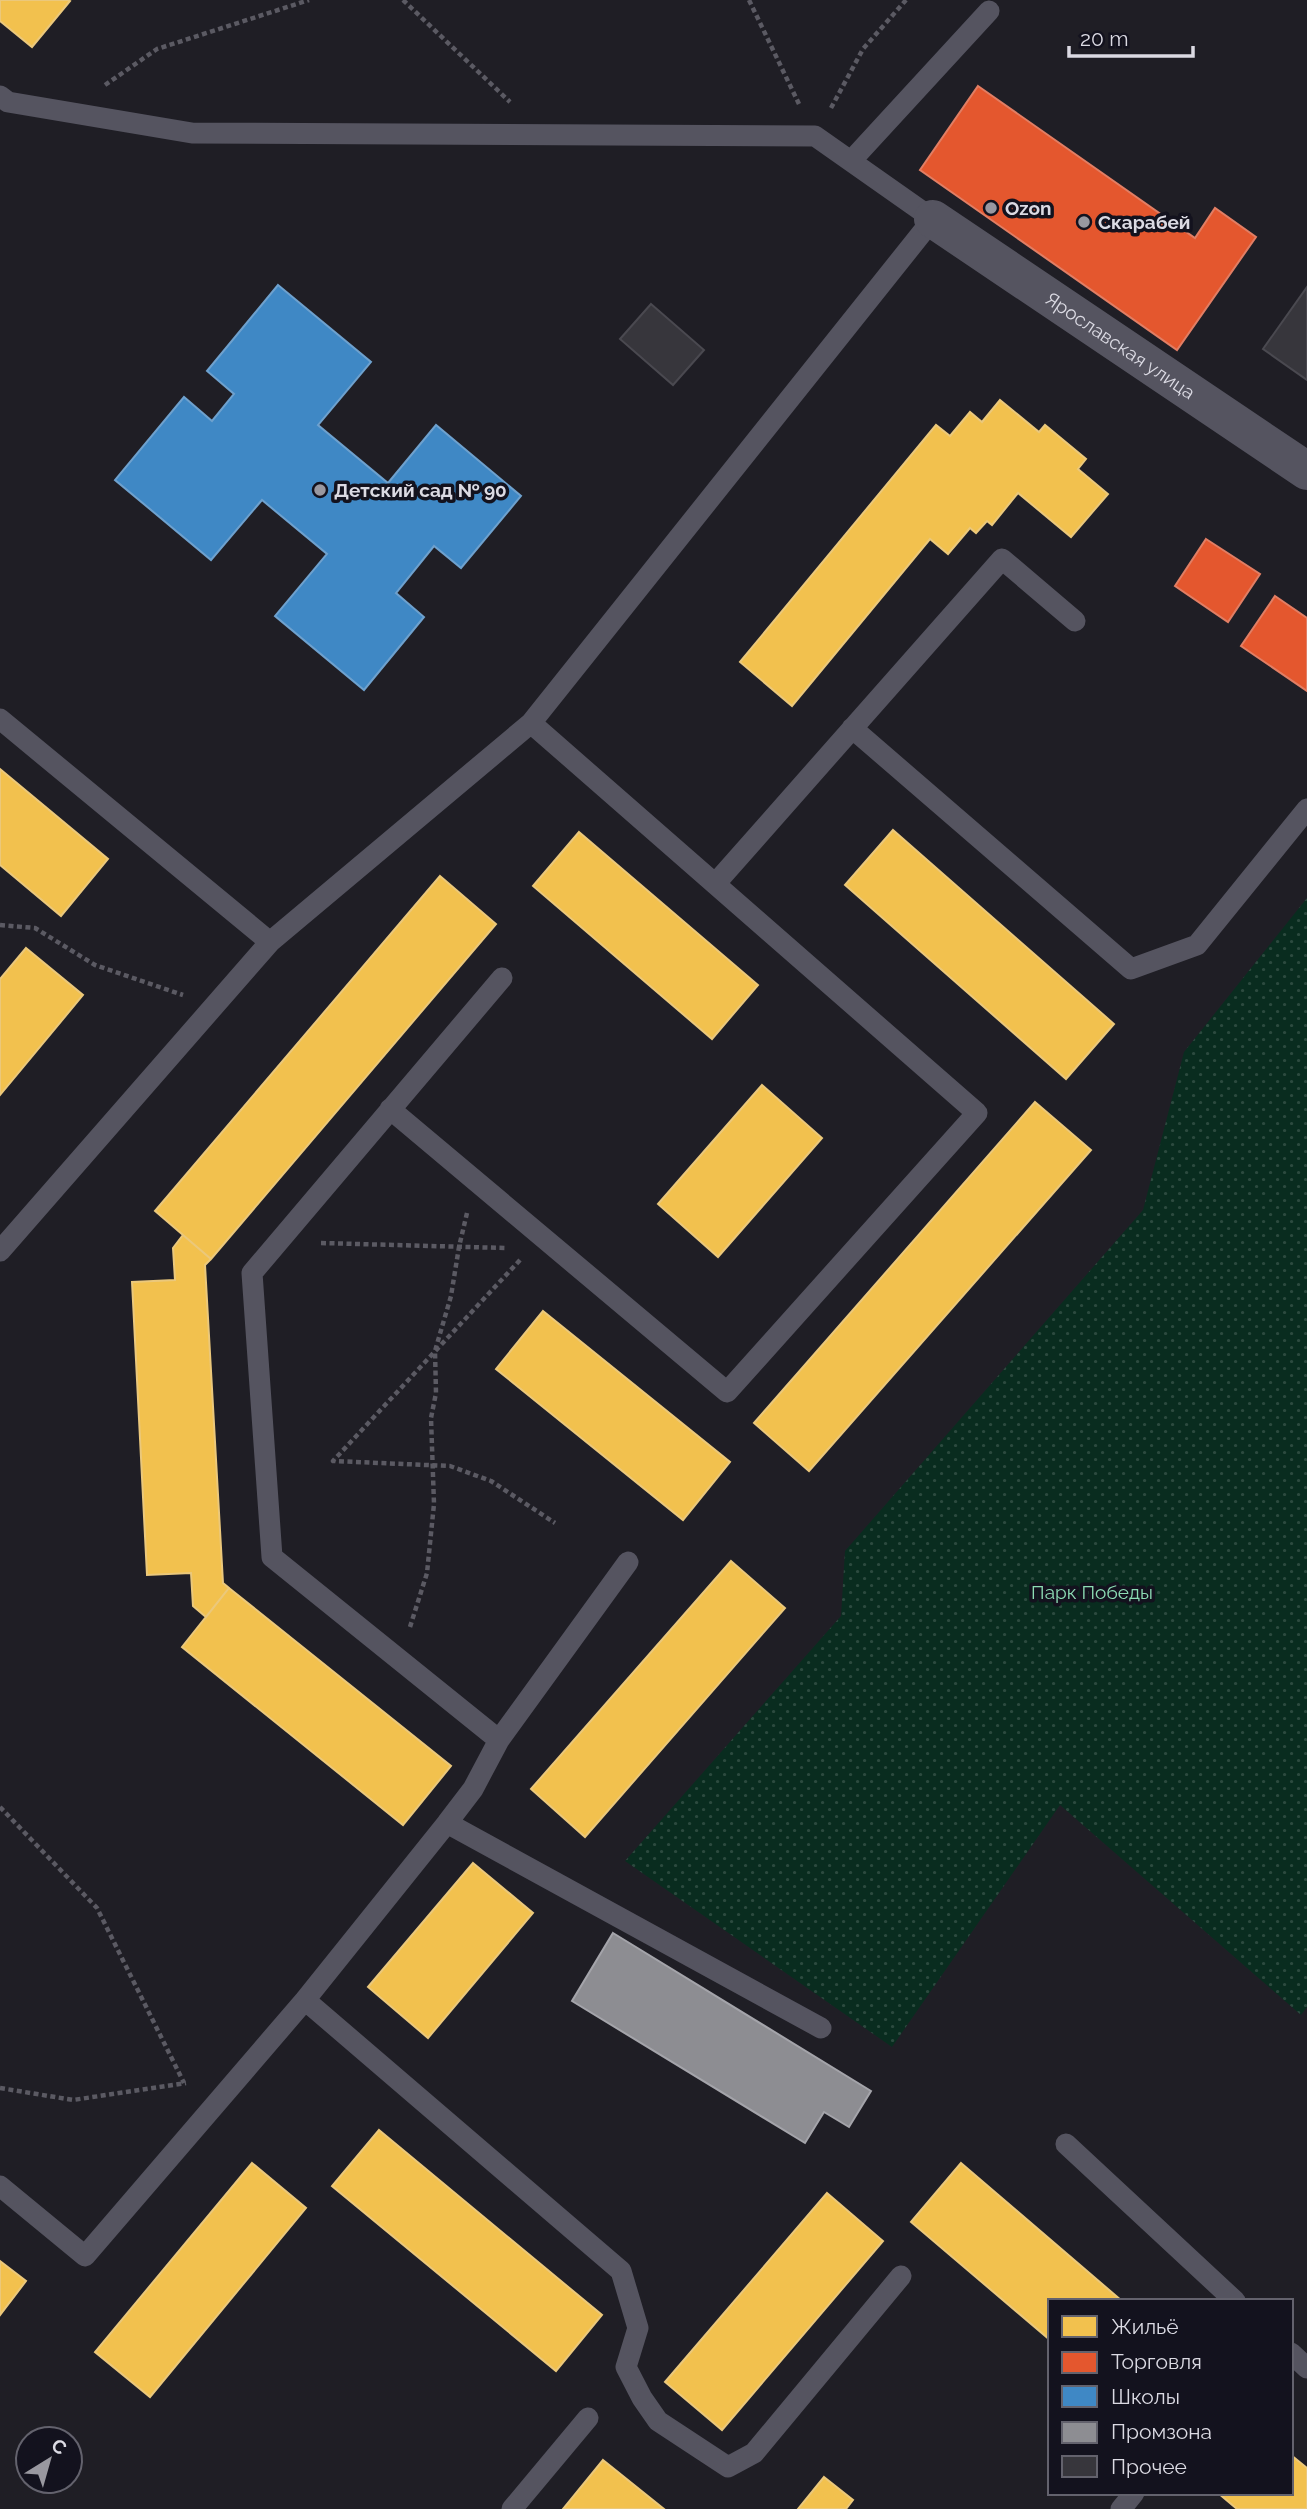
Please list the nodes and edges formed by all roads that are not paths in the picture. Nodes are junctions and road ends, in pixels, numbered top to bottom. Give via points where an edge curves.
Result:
1 (989, 11) dead end
2 (0, 96) edge
3 (850, 161) junction
4 (933, 219) junction
5 (1307, 471) edge
6 (1075, 621) dead end
7 (0, 719) edge
8 (531, 723) junction
9 (852, 728) junction
10 (1307, 808) edge
11 (715, 884) junction
12 (271, 942) junction
13 (502, 978) dead end
14 (390, 1109) junction
15 (0, 1251) edge
16 (628, 1562) dead end
17 (499, 1740) junction
18 (447, 1823) junction
19 (305, 2000) junction
20 (821, 2028) dead end
21 (1066, 2144) dead end
22 (0, 2186) edge
23 (901, 2276) dead end
24 (1233, 2299) edge
25 (1293, 2355) edge
26 (1307, 2368) edge
27 (588, 2418) dead end
28 (1132, 2495) edge
29 (512, 2509) edge
30 (1121, 2509) edge

1 - 3 lane
2 - 3 lane via 8,102 192,133 815,136
3 - 4 lane
4 - 5 street, Ярославская улица
4 - 8 lane
6 - 9 lane via 1002,559
7 - 12 lane
8 - 11 lane
8 - 12 lane
9 - 10 lane via 1131,970 1197,945
9 - 11 lane
11 - 14 lane via 977,1113 727,1392
12 - 15 lane
13 - 14 lane
14 - 17 lane via 252,1273 272,1557
16 - 17 lane
17 - 18 lane via 473,1790
18 - 19 lane
18 - 20 lane
19 - 22 lane via 85,2256
19 - 23 lane via 621,2271 638,2328 626,2367 642,2399 658,2421 728,2467 754,2453
21 - 24 lane
25 - 26 lane
27 - 29 lane
28 - 30 lane

